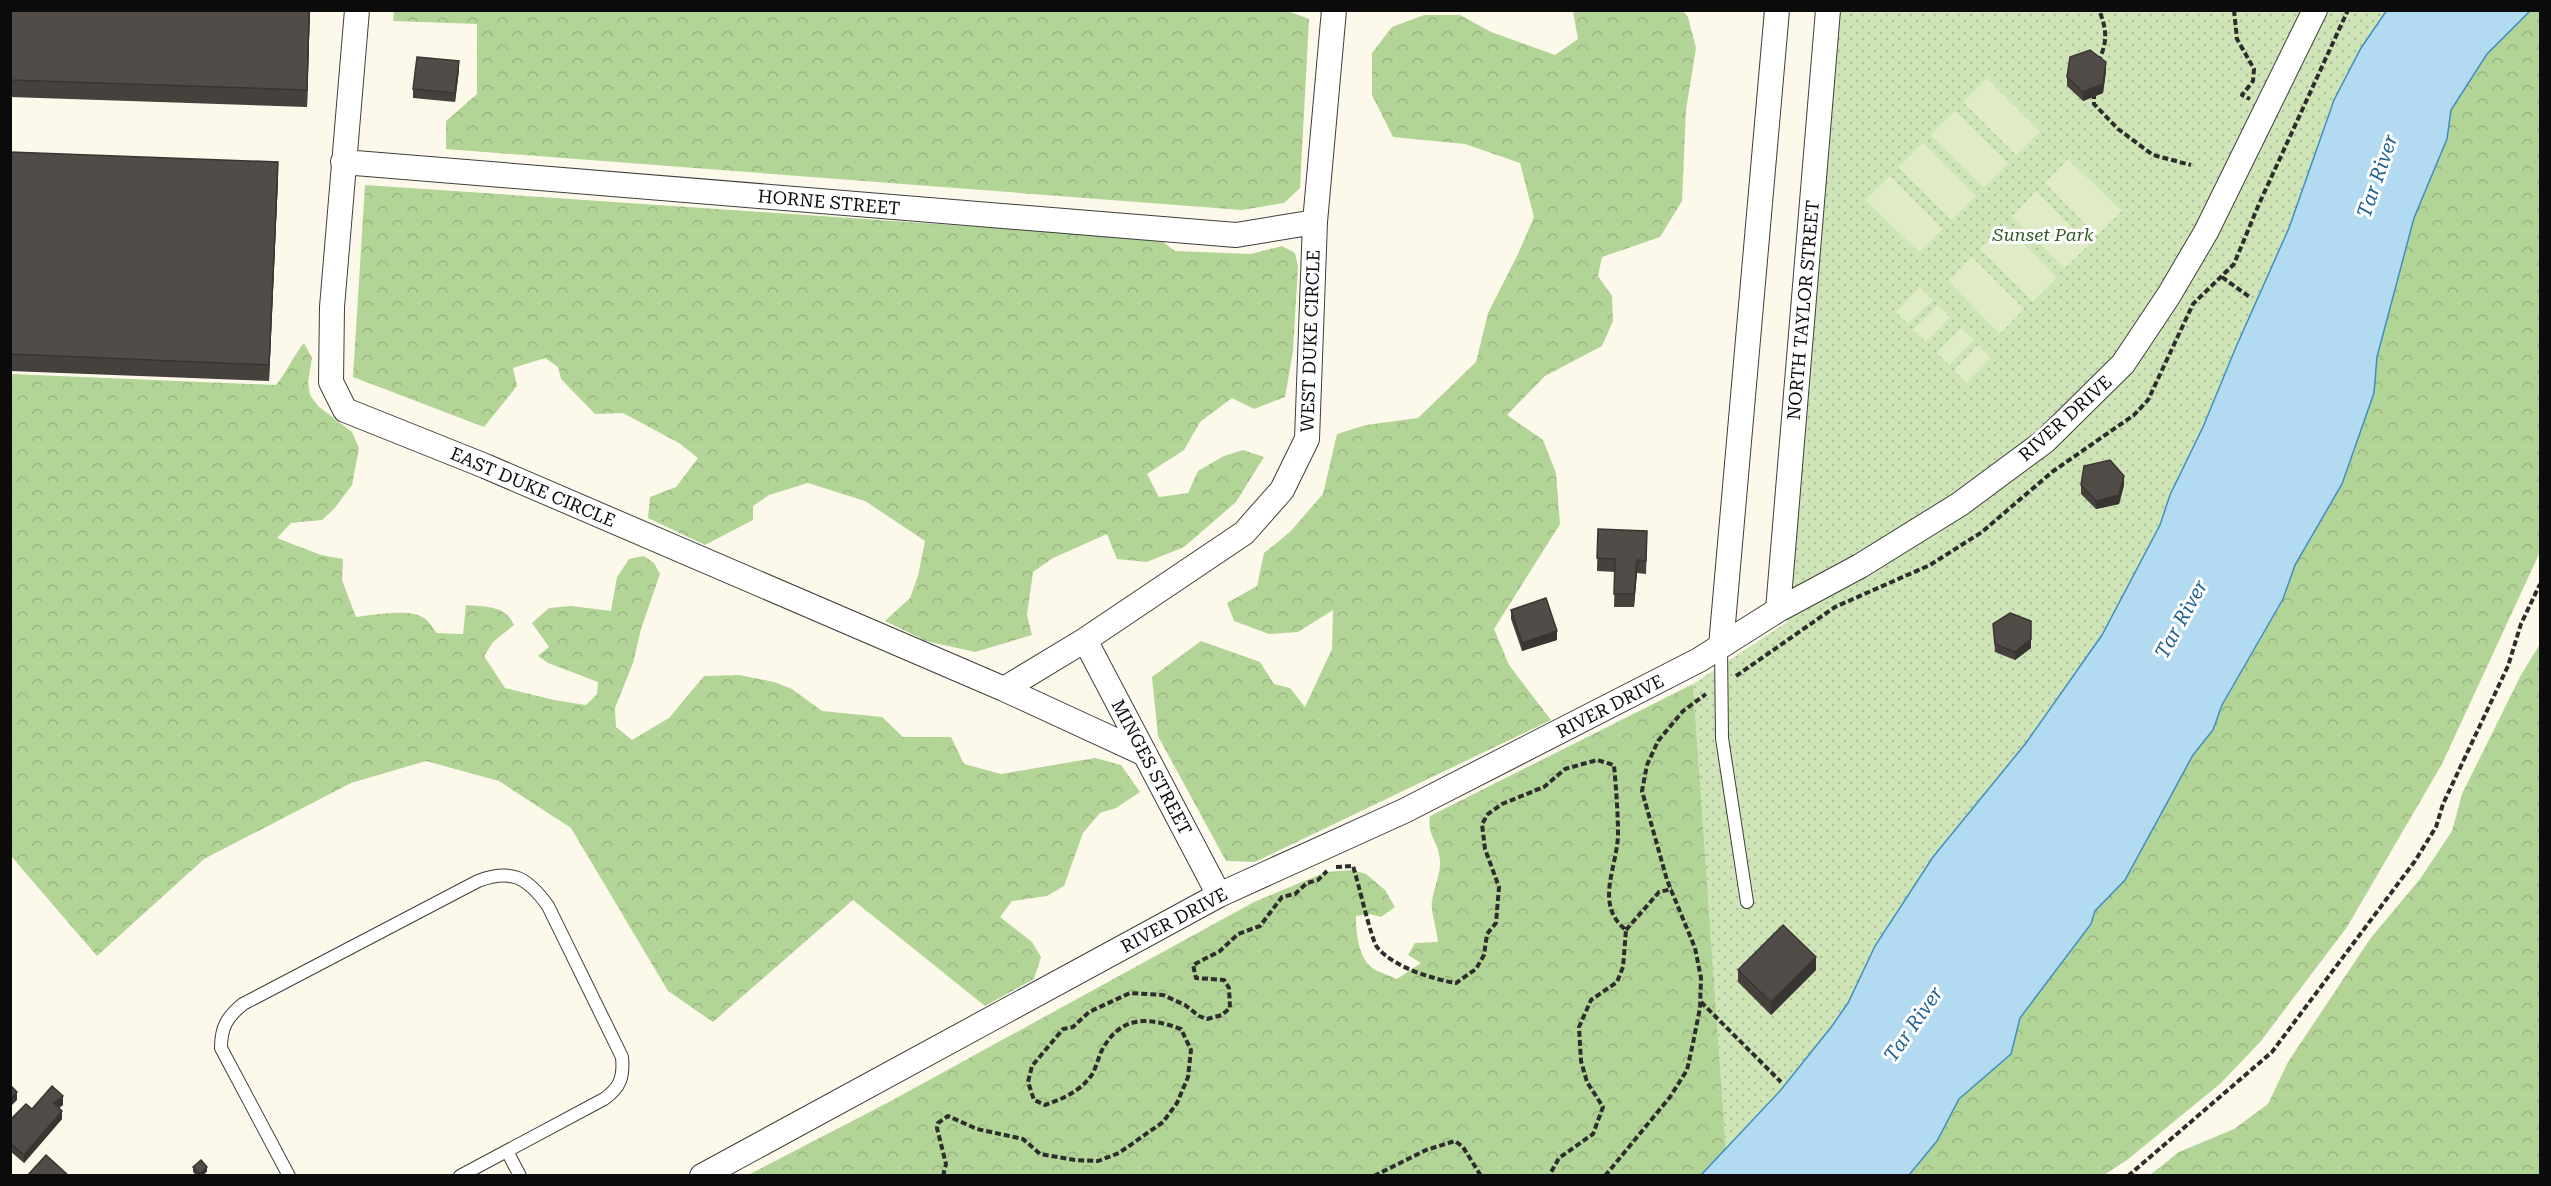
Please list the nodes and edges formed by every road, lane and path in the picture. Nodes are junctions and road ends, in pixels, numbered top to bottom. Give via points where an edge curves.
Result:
1 (357, 10) edge
2 (1334, 10) edge
3 (1777, 10) edge
4 (1828, 10) edge
5 (2098, 10) edge
6 (2234, 10) edge
7 (2315, 10) edge
8 (2097, 64) edge
9 (2095, 86) edge
10 (2242, 95) dead end
11 (343, 162) junction
12 (2191, 165) dead end
13 (1315, 222) junction
14 (2222, 277) dead end
15 (2251, 298) dead end
16 (2541, 584) edge
17 (1778, 610) junction
18 (1085, 639) junction
19 (1721, 646) junction
20 (1004, 689) junction
21 (1701, 697) dead end
22 (1144, 754) junction
23 (1672, 890) junction
24 (1219, 895) junction
25 (1747, 902) dead end
26 (1626, 930) junction
27 (1700, 1001) junction
28 (1781, 1082) dead end
29 (507, 1151) junction
30 (480, 1171) edge
31 (289, 1176) edge
32 (460, 1176) edge
33 (520, 1176) edge
34 (702, 1176) edge
35 (943, 1176) edge
36 (1374, 1176) edge
37 (1481, 1176) edge
38 (1549, 1176) edge
39 (1605, 1176) edge
40 (2128, 1176) edge

1 - 11 street, EAST DUKE CIRCLE
2 - 13 street, WEST DUKE CIRCLE
3 - 19 street
4 - 17 street, NORTH TAYLOR STREET
5 - 8 path via 2107,38
6 - 10 path via 2237,39 2254,69 2253,81
7 - 17 street, RIVER DRIVE via 2206,232 2123,364 2045,441 1960,504 1860,566
9 - 12 path via 2094,104 2118,129 2153,155
11 - 13 street, HORNE STREET via 1236,235
11 - 20 street, EAST DUKE CIRCLE via 332,307 331,382 345,411 485,466
13 - 18 street, WEST DUKE CIRCLE via 1307,439 1282,490 1244,533
14 - 15 path
16 - 40 path via 2436,827 2415,861 2272,1053
17 - 19 street, RIVER DRIVE
18 - 20 street
18 - 22 street, MINGES STREET
19 - 24 street, RIVER DRIVE via 1404,811
19 - 25 lane via 1722,738
20 - 22 street, EAST DUKE CIRCLE
21 - 23 path via 1683,711 1658,741 1647,765 1642,791
22 - 24 street, MINGES STREET
23 - 26 path via 1659,892
23 - 27 path via 1695,948 1701,978
24 - 34 street, RIVER DRIVE
26 - 35 path via 1617,923 1608,902 1618,838 1614,765 1597,760 1565,769 1544,787 1488,814 1482,824 1485,849 1498,887 1496,923 1487,934 1484,955 1476,969 1456,983 1424,976 1389,958 1376,945 1353,866 1332,868 1295,894 1282,897 1260,926 1238,934 1220,951 1193,965 1196,978 1224,980 1229,988 1230,1008 1222,1015 1207,1018 1163,995 1131,993 1063,1029 1032,1066 1028,1082 1034,1100 1045,1105 1068,1097 1091,1076 1117,1029 1136,1021 1159,1021 1181,1029 1191,1050 1188,1077 1177,1103 1163,1122 1119,1153 1098,1161 1040,1154 1023,1139 977,1129 948,1116 937,1128 946,1164
26 - 38 path via 1623,967 1617,982 1590,1000 1579,1027 1587,1082 1603,1107 1593,1134 1559,1158
27 - 28 path
27 - 39 path via 1687,1070 1670,1097
29 - 30 lane
29 - 31 lane via 616,1091 623,1069 622,1057 548,906 524,880 494,875 243,1004 230,1015 221,1030 221,1048
29 - 33 lane
30 - 32 lane
36 - 37 path via 1425,1150 1455,1141

